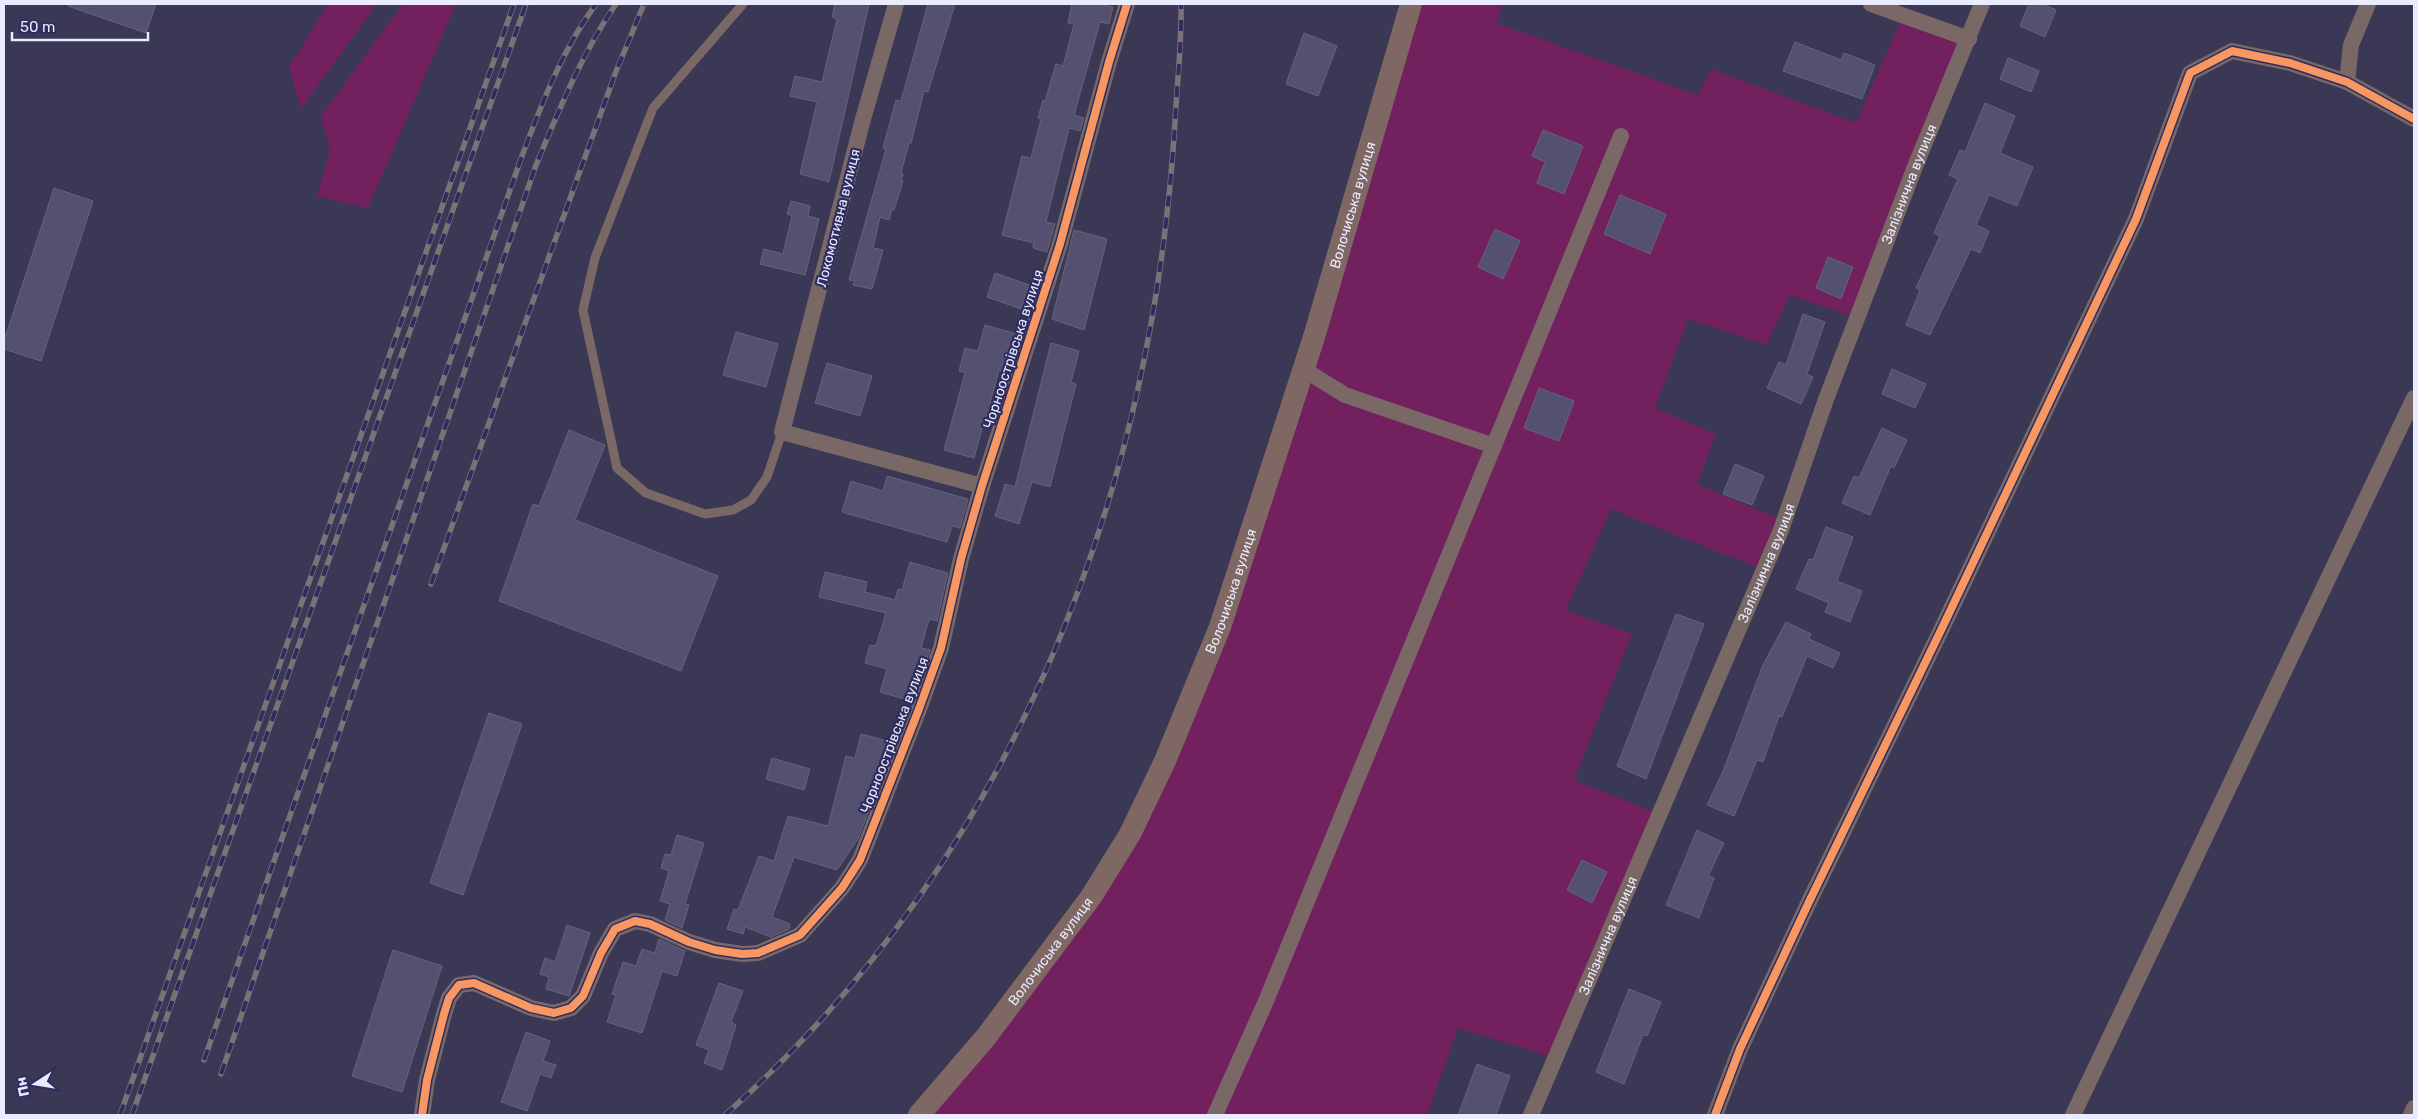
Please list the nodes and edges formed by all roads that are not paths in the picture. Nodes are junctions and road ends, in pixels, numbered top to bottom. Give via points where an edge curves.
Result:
1 (742, 4) edge
2 (896, 4) edge
3 (1127, 4) edge
4 (1411, 4) edge
5 (1871, 4) edge
6 (1982, 4) edge
7 (2368, 4) edge
8 (1969, 39) junction
9 (2347, 82) junction
10 (2414, 119) edge
11 (1621, 136) dead end
12 (1303, 369) junction
13 (2414, 398) edge
14 (782, 432) junction
15 (1494, 446) junction
16 (982, 486) junction
17 (2414, 1108) edge
18 (422, 1115) edge
19 (919, 1115) edge
20 (1215, 1115) edge
21 (1530, 1115) edge
22 (1715, 1115) edge
23 (2073, 1115) edge
24 (2410, 1115) edge

1 - 14 lane via 653,108 595,258 583,310 618,468 646,493 705,514 733,510 751,500 766,476
2 - 14 street, Локомотивна вулиця
3 - 16 street, Чорноострівська вулиця via 1060,244
4 - 12 main road, Волочиська вулиця
5 - 8 street
6 - 8 street, Залізнична вулиця
7 - 9 street via 2351,45
8 - 21 street, Залізнична вулиця via 1916,164 1781,530
9 - 10 street
9 - 22 street via 2290,63 2232,51 2190,73 2136,219 1808,904 1740,1050
11 - 15 street
12 - 15 street via 1345,394
12 - 19 main road, Волочиська вулиця via 1220,626 1165,762 1130,834 1091,898 1046,959 986,1037
13 - 23 street
14 - 16 street
15 - 20 street via 1266,1001
16 - 18 street, Чорноострівська вулиця via 940,648 920,709 860,860 819,915 800,936 758,953 742,954 689,942 650,924 635,922 622,926 615,929 601,953 583,996 571,1008 554,1013 531,1008 474,983 459,985 449,998 444,1014 427,1080
17 - 24 street

